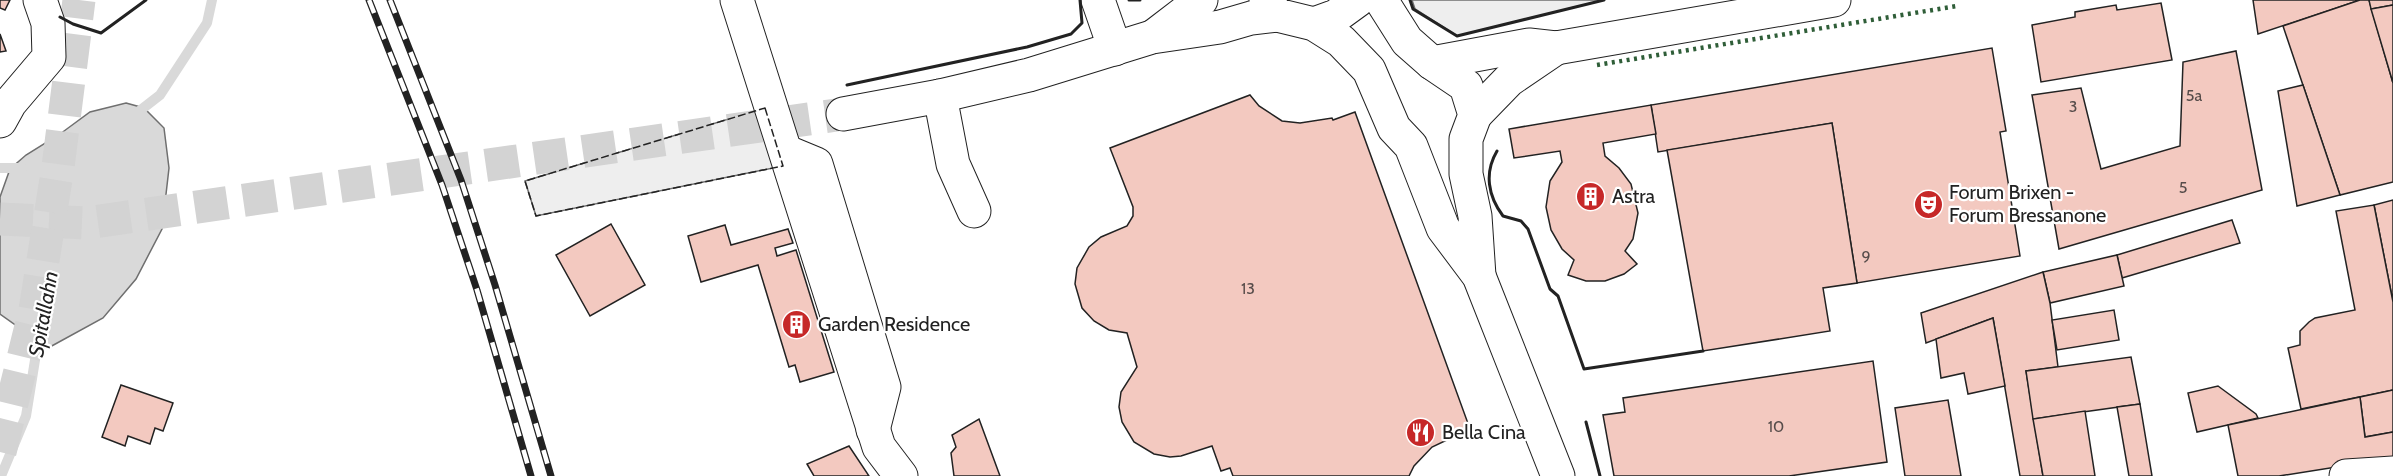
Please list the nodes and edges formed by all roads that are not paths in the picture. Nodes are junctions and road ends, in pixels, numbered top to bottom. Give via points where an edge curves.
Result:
1 (40, 0) edge
2 (737, 0) edge
3 (1098, 0) edge
4 (1201, 0) edge
5 (1358, 0) edge
6 (1381, 0) edge
7 (1834, 0) edge
8 (1271, 7) edge
9 (1314, 24) junction
10 (1152, 37) junction
11 (1556, 48) junction
12 (1115, 49) junction
13 (1432, 63) junction
14 (940, 96) junction
15 (843, 114) tunnel mouth
16 (0, 121) edge
17 (1471, 127) junction
18 (1411, 146) junction
19 (787, 152) junction
20 (974, 211) dead end
21 (1479, 276) junction
22 (873, 430) junction
23 (2393, 473) edge
24 (901, 476) edge
25 (1558, 476) edge
26 (2346, 476) edge

1 - 16 street via 48,23 49,57
2 - 19 street
3 - 12 street
4 - 10 street
5 - 9 street via 1335,16
6 - 13 street via 1407,41
7 - 11 street
8 - 9 street
8 - 10 street via 1220,27
9 - 18 street via 1341,41 1369,70 1394,128
10 - 12 street
11 - 13 street via 1529,45
11 - 17 street via 1509,80
12 - 14 street
13 - 17 street via 1466,86
14 - 15 street
14 - 20 street via 953,164
17 - 18 street via 1439,150
17 - 21 street via 1466,174 1475,216
18 - 21 street via 1443,228
19 - 22 street
19 - 22 street via 816,164 884,387
21 - 25 street
22 - 24 street via 879,447
23 - 26 street

